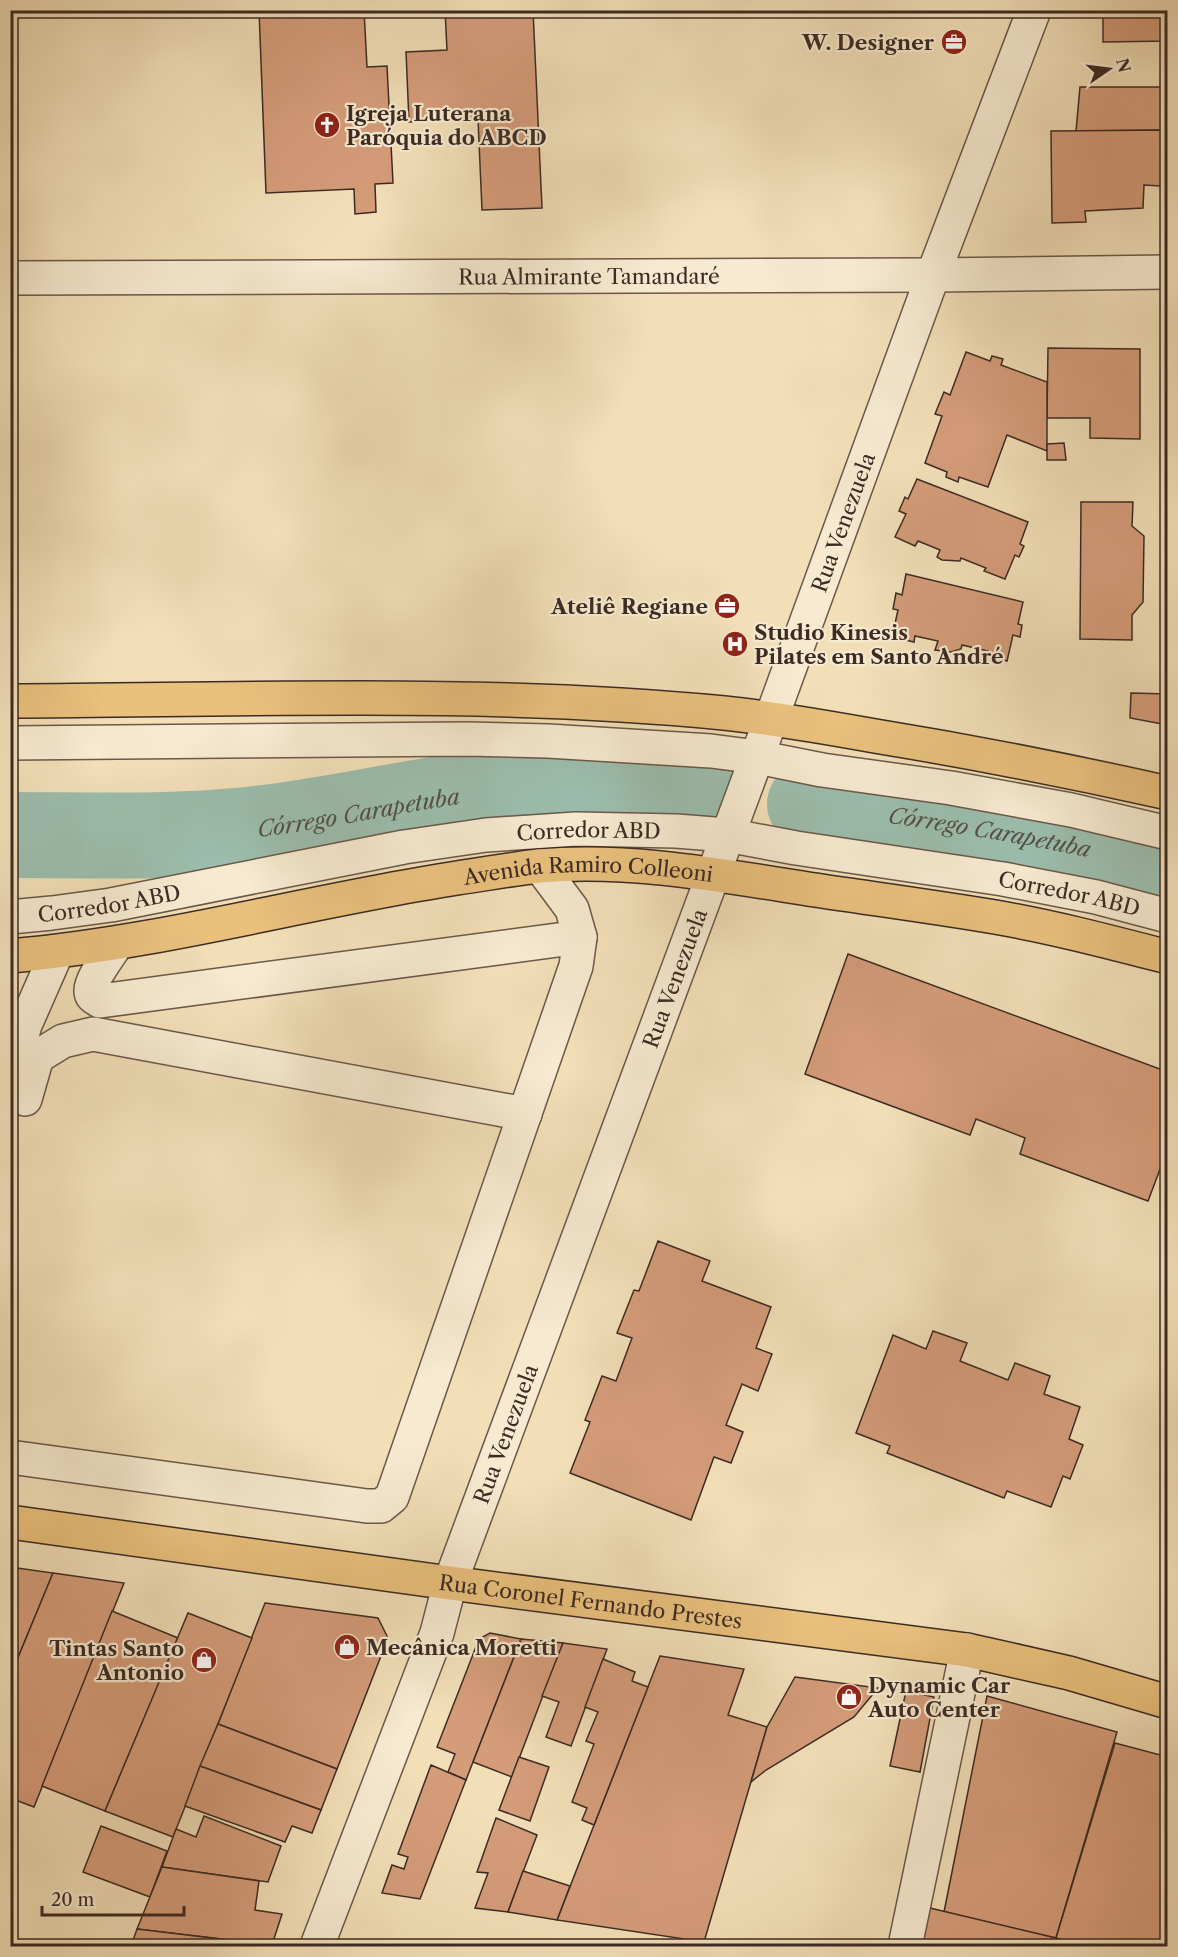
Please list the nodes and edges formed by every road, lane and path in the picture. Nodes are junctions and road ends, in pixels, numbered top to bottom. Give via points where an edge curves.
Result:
1 (1034, 10) edge
2 (1167, 272) edge
3 (933, 275) junction
4 (10, 278) edge
5 (10, 701) edge
6 (771, 718) junction
7 (10, 744) edge
8 (757, 757) junction
9 (1167, 793) edge
10 (1167, 833) edge
11 (727, 835) junction
12 (540, 866) junction
13 (713, 873) junction
14 (10, 916) edge
15 (1167, 916) edge
16 (580, 937) junction
17 (117, 943) junction
18 (57, 952) junction
19 (10, 956) edge
20 (1167, 957) edge
21 (10, 1077) edge
22 (10, 1091) edge
23 (525, 1114) junction
24 (10, 1457) edge
25 (10, 1522) edge
26 (450, 1583) junction
27 (967, 1650) junction
28 (1167, 1702) edge
29 (317, 1947) edge
30 (905, 1947) edge

1 - 3 street, Rua Venezuela
2 - 3 street, Rua Almirante Tamandaré
3 - 4 street, Rua Almirante Tamandaré
3 - 6 street, Rua Venezuela
5 - 6 main road via 467,699 642,706
6 - 8 street, Rua Venezuela
6 - 9 main road via 958,749
7 - 8 street via 548,741
8 - 10 street via 1060,808
8 - 11 street, Rua Venezuela
11 - 13 street, Rua Venezuela
11 - 14 street, Corredor ABD via 576,829 486,835 404,847 111,905
11 - 15 street, Corredor ABD via 1003,879
12 - 13 main road, Avenida Ramiro Colleoni via 607,865
12 - 16 street via 572,909
12 - 17 main road, Avenida Ramiro Colleoni via 411,885
13 - 20 main road, Avenida Ramiro Colleoni via 997,918
13 - 26 street, Rua Venezuela
16 - 17 street via 100,1001 91,993 92,984
16 - 23 street via 576,966
17 - 18 main road, Avenida Ramiro Colleoni
18 - 19 main road, Avenida Ramiro Colleoni
18 - 21 street via 25,1025
22 - 23 street via 25,1099 37,1057 63,1041 93,1034
23 - 24 street via 392,1497 381,1506
25 - 26 main road, Rua Coronel Fernando Prestes
26 - 27 main road, Rua Coronel Fernando Prestes
26 - 29 street, Rua Venezuela via 437,1633
27 - 28 main road, Rua Coronel Fernando Prestes via 1069,1673
27 - 30 street

